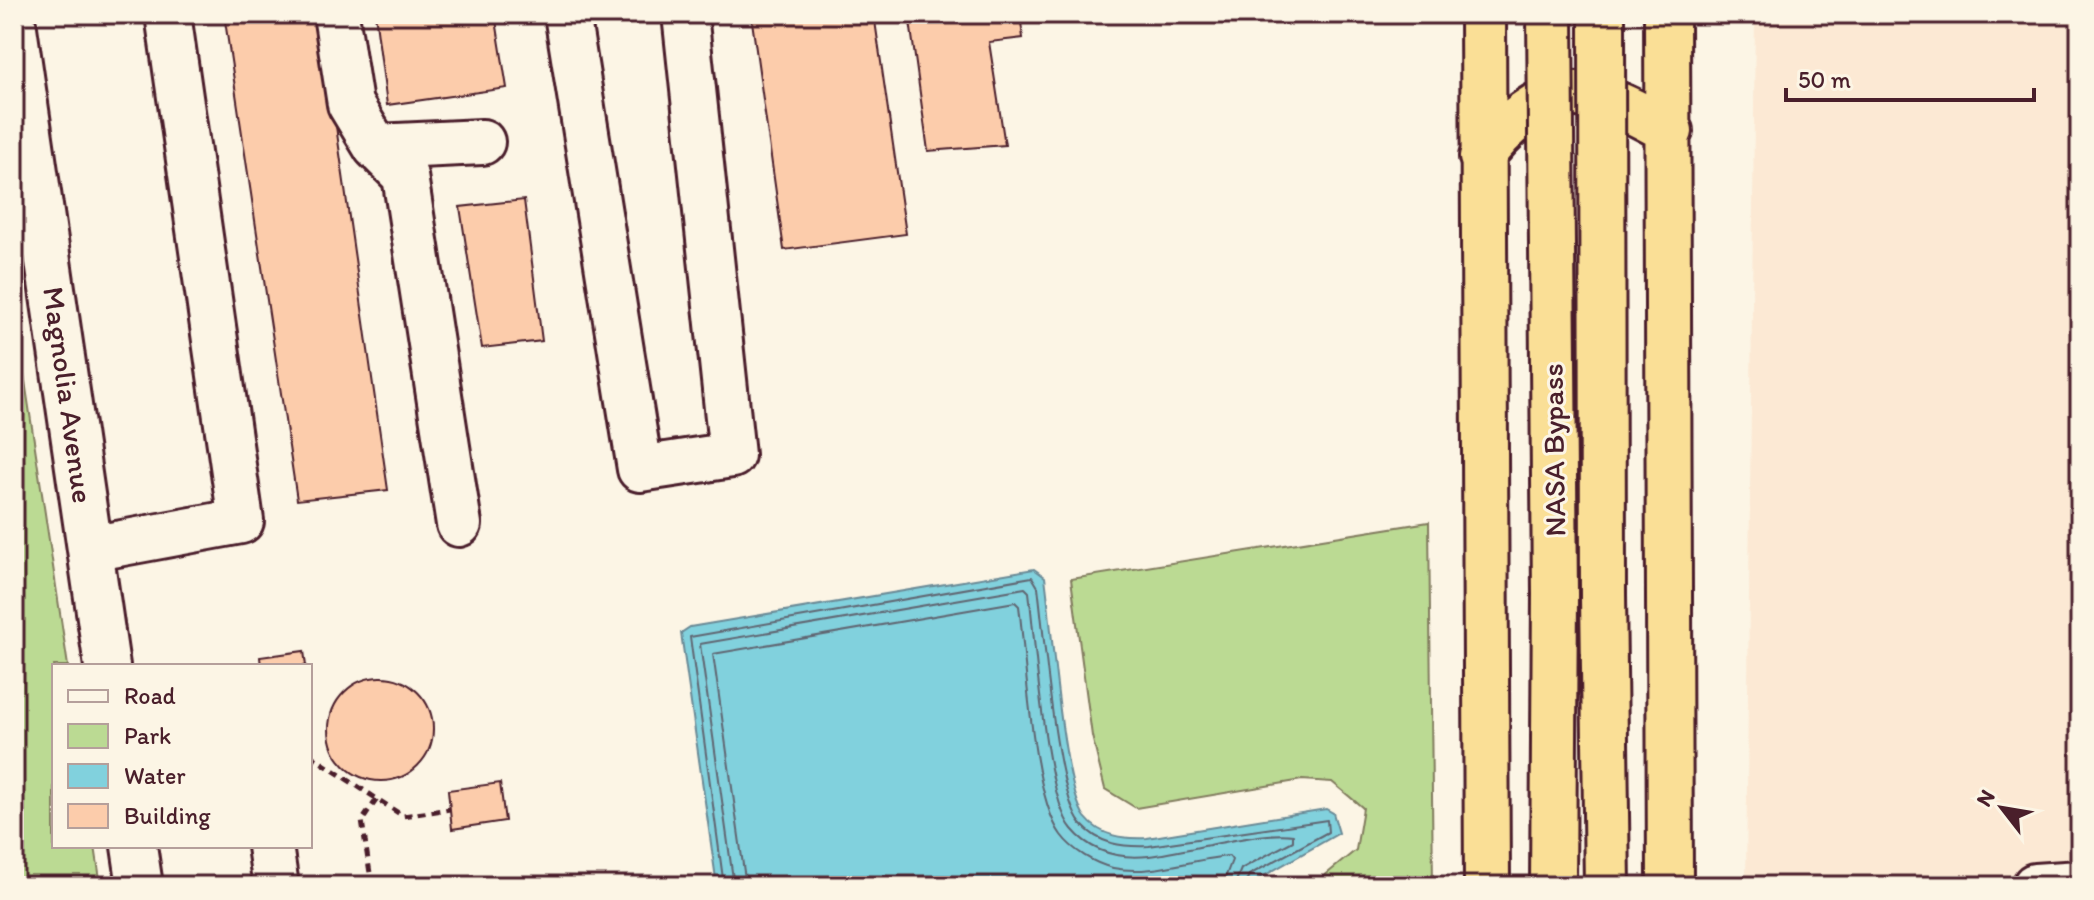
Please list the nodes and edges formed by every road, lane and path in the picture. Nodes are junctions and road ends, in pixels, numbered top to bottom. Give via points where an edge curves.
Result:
1 (168, 14) edge
2 (336, 14) edge
3 (567, 14) edge
4 (685, 14) edge
5 (1483, 14) edge
6 (1550, 14) edge
7 (1602, 14) edge
8 (1667, 14) edge
9 (14, 28) edge
10 (1670, 131) junction
11 (482, 142) dead end
12 (376, 147) junction
13 (1482, 157) junction
14 (459, 524) dead end
15 (90, 549) junction
16 (107, 664) edge
17 (312, 756) edge
18 (377, 799) junction
19 (450, 809) dead end
20 (134, 848) edge
21 (270, 848) edge
22 (2080, 883) edge
23 (140, 886) edge
24 (276, 886) edge
25 (372, 886) edge
26 (1487, 886) edge
27 (1553, 886) edge
28 (1607, 886) edge
29 (1670, 886) edge
30 (2035, 886) edge

1 - 15 street via 241,521
2 - 12 street via 350,104
3 - 4 street via 640,469 732,455
5 - 13 highway
6 - 27 highway, NASA Bypass, bridge
7 - 28 highway, NASA Bypass, bridge
8 - 10 highway
9 - 15 street, Magnolia Avenue
10 - 13 highway via 1631,110 1575,93 1529,108 1496,136
10 - 29 highway
11 - 12 street
12 - 14 street via 405,176
13 - 26 highway
15 - 16 street, Magnolia Avenue
17 - 18 path
18 - 19 path via 403,816
18 - 25 path via 362,821
20 - 23 street
21 - 24 street
22 - 30 street

